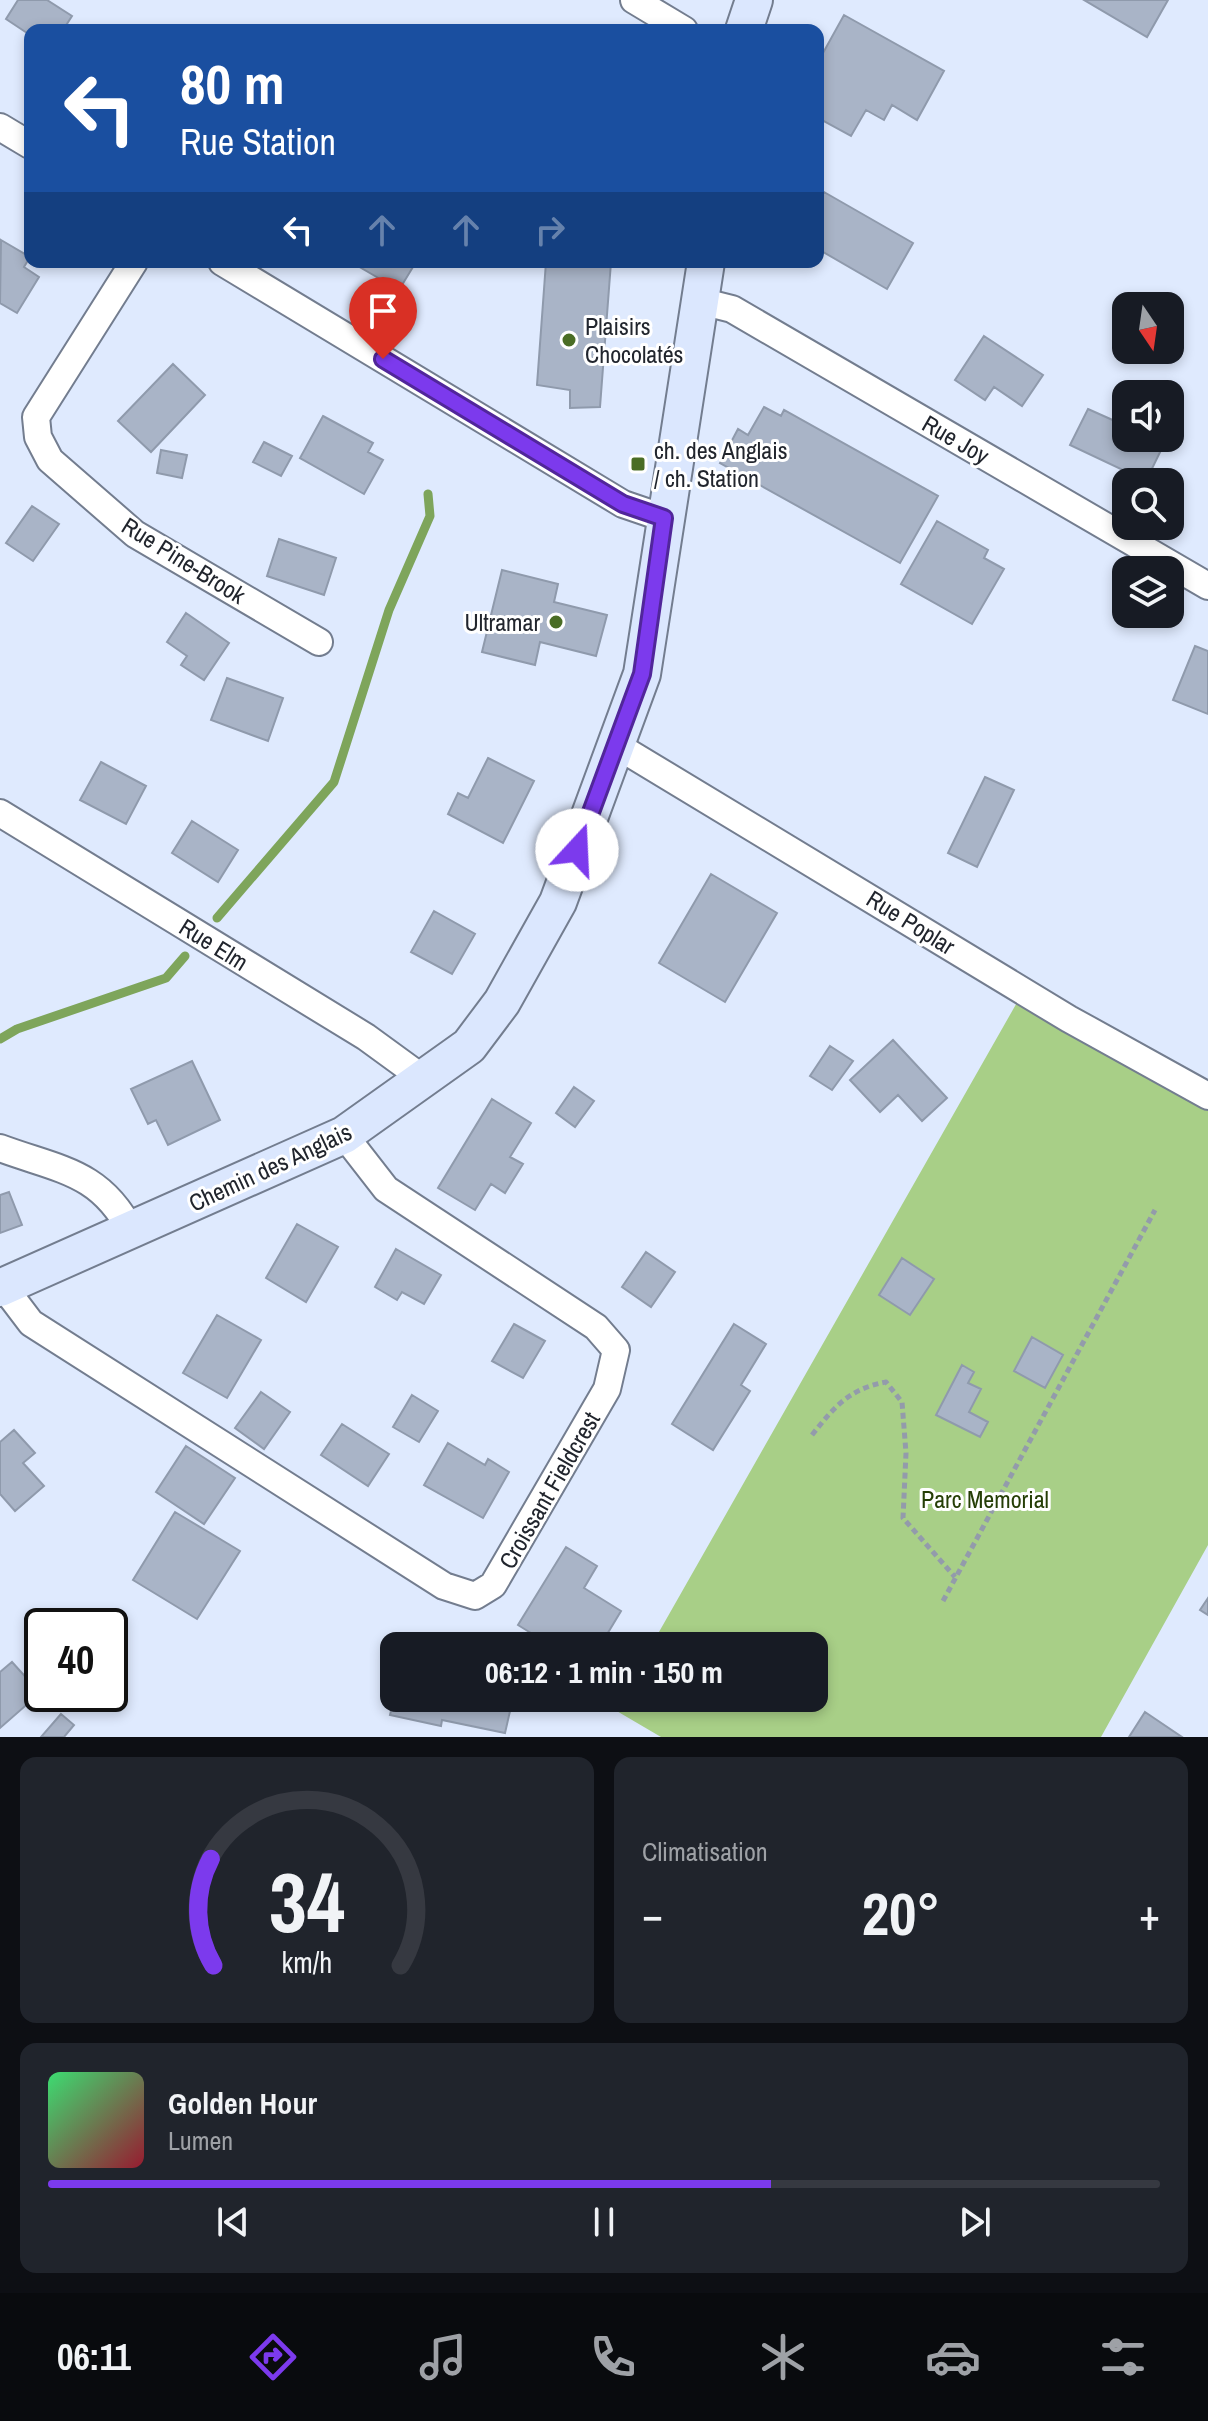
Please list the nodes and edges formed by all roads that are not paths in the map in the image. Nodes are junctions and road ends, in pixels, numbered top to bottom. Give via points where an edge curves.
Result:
1 (634, 0) edge
2 (754, 0) edge
3 (674, 24) edge
4 (746, 24) edge
5 (0, 127) edge
6 (24, 141) edge
7 (130, 268) edge
8 (232, 268) edge
9 (705, 268) edge
10 (700, 301) junction
11 (664, 518) junction
12 (1208, 586) edge
13 (319, 642) dead end
14 (616, 745) junction
15 (0, 813) edge
16 (425, 1080) junction
17 (1208, 1096) edge
18 (344, 1135) junction
19 (0, 1148) edge
20 (131, 1231) junction
21 (2, 1287) edge

1 - 3 street
2 - 4 street
5 - 6 street
7 - 13 street, Rue Pine-Brook via 36,417 38,437 50,460 135,534
8 - 11 street via 623,504
9 - 10 street, Chemin des Anglais
10 - 11 street, Chemin des Anglais
10 - 12 street, Rue Joy via 732,309
11 - 14 street, Chemin des Anglais via 642,674
14 - 16 street, Chemin des Anglais via 558,902 502,1002 469,1046
14 - 17 street, Rue Poplar via 1069,1019
15 - 16 street, Rue Elm via 366,1037
16 - 18 street, Chemin des Anglais
18 - 20 street, Chemin des Anglais
18 - 21 street, Croissant Fieldcrest via 386,1189 596,1327 616,1350 607,1389 493,1585 475,1596 444,1586 31,1323
19 - 20 street via 95,1184 118,1206
20 - 21 street, Chemin des Anglais

